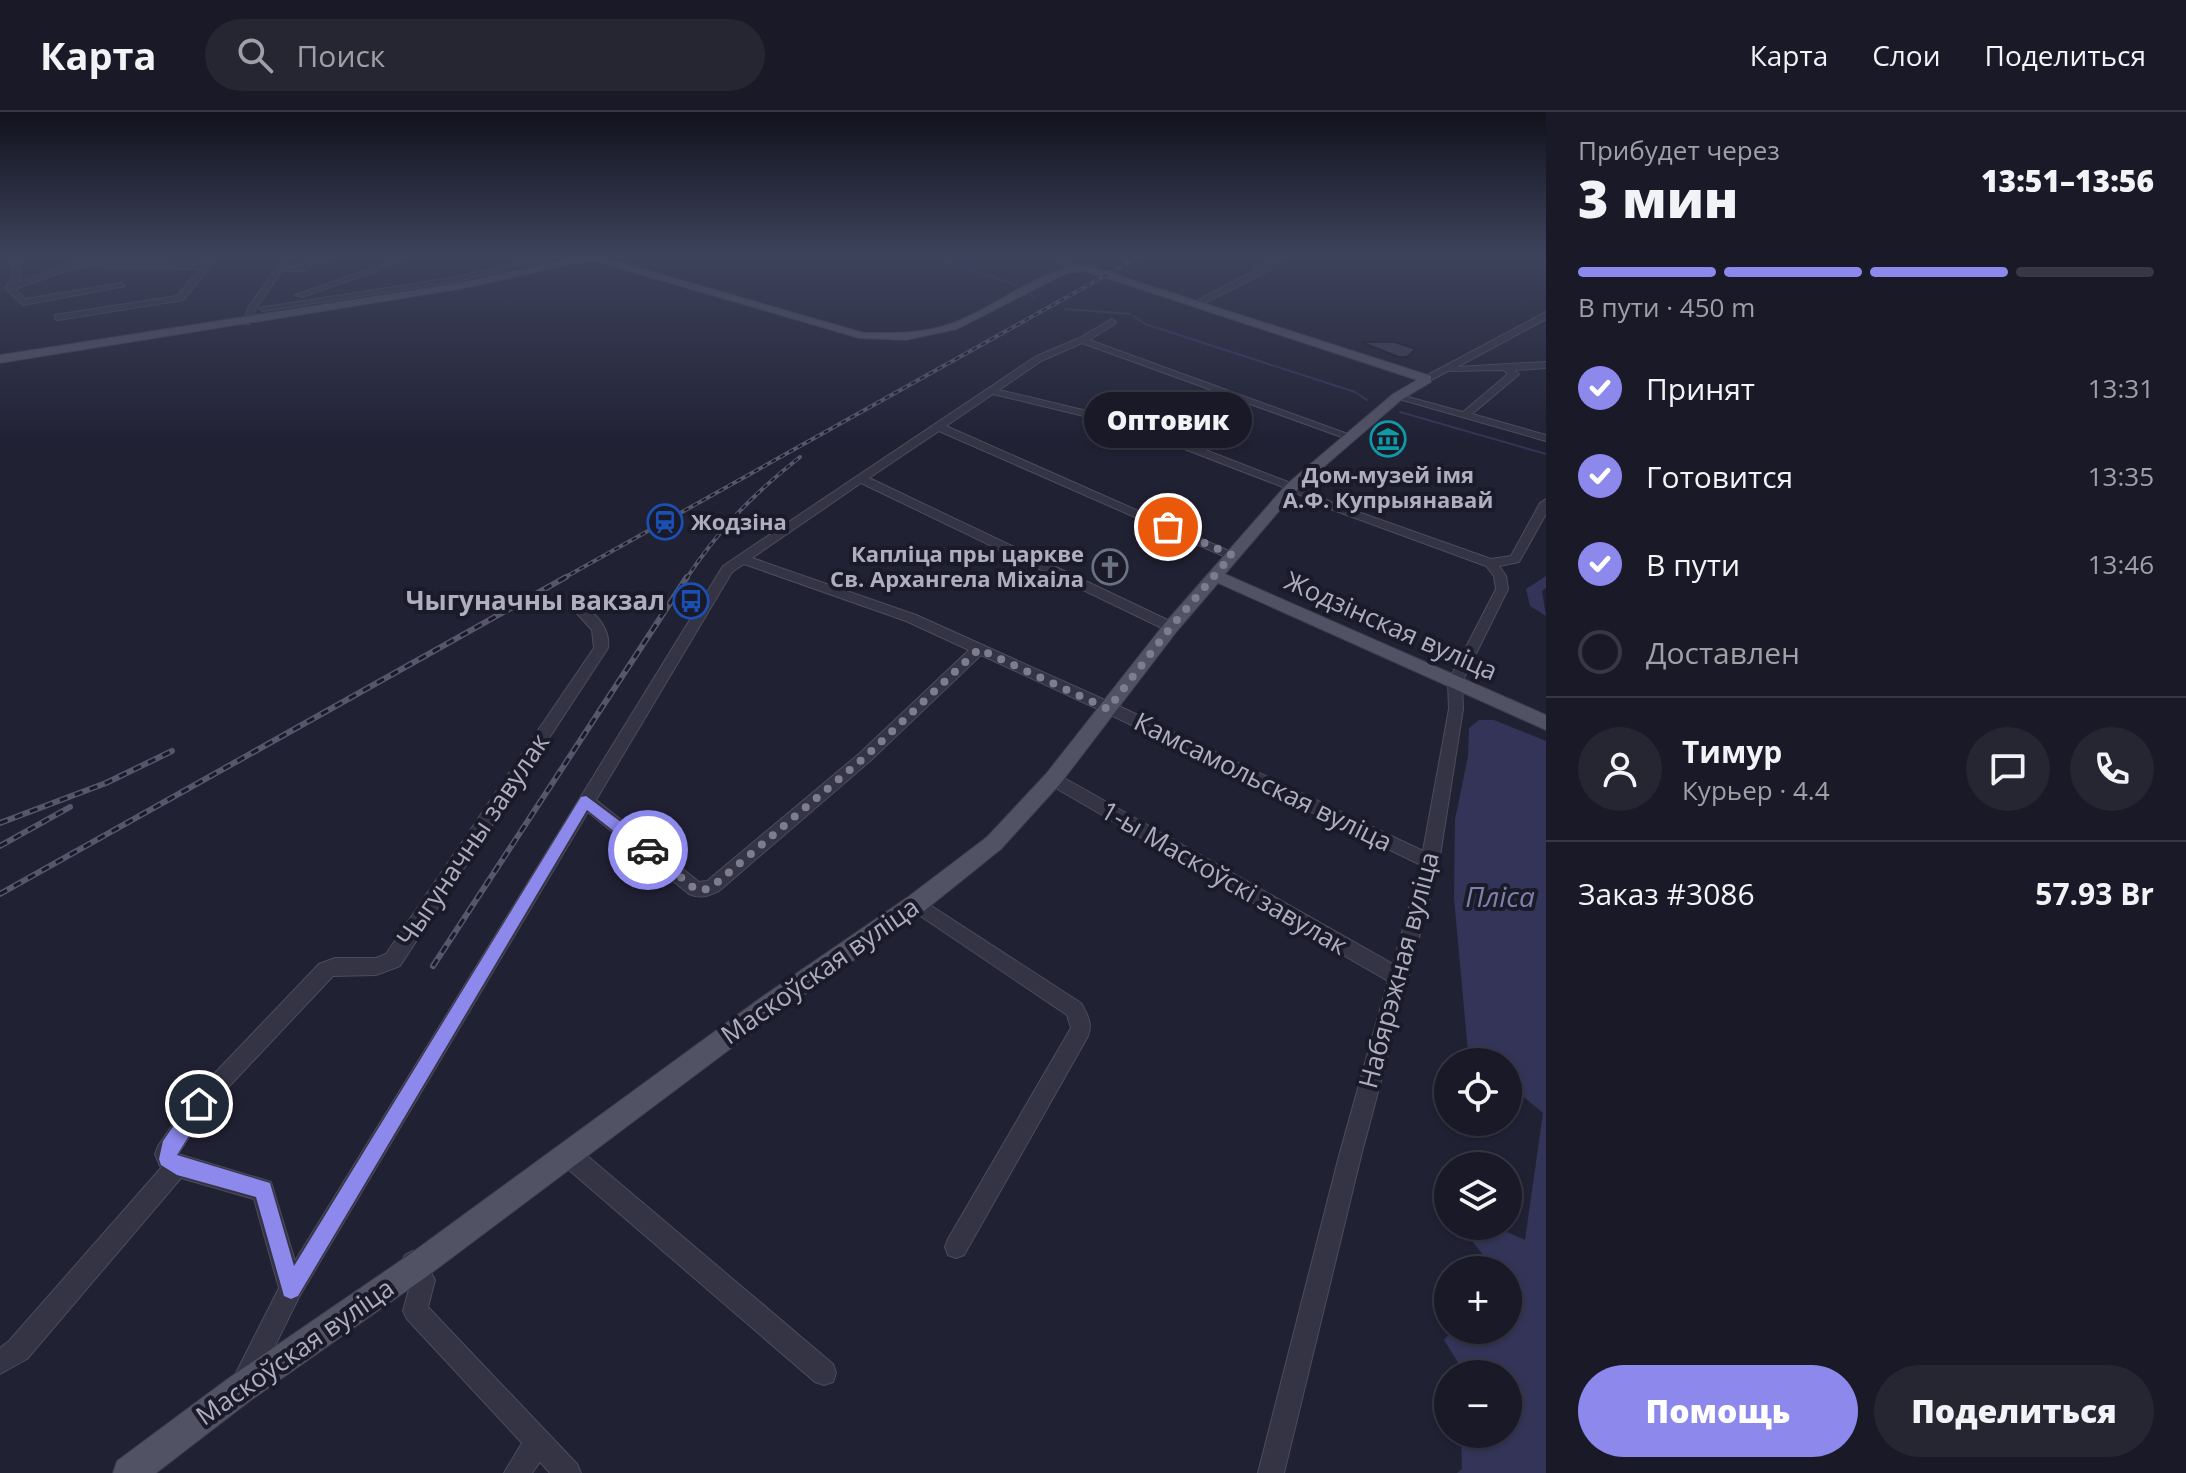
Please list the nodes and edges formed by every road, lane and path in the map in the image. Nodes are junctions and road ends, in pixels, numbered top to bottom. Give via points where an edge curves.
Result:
1 (235, 318) edge
2 (242, 318) edge
3 (801, 318) edge
4 (971, 318) edge
5 (1241, 318) edge
6 (1541, 318) edge
7 (1112, 322) dead end
8 (1082, 340) junction
9 (1482, 349) junction
10 (0, 360) edge
11 (1546, 365) edge
12 (1531, 366) junction
13 (1505, 367) junction
14 (1445, 370) junction
15 (1427, 379) junction
16 (992, 391) junction
17 (1397, 397) junction
18 (1464, 416) junction
19 (939, 427) junction
20 (1351, 437) junction
21 (1546, 438) edge
22 (861, 479) junction
23 (1292, 487) junction
24 (1546, 503) edge
25 (1232, 555) junction
26 (740, 558) junction
27 (1490, 563) junction
28 (1215, 576) junction
29 (576, 604) dead end
30 (1171, 627) junction
31 (979, 649) junction
32 (1455, 682) junction
33 (1108, 709) junction
34 (1546, 723) edge
35 (1053, 779) junction
36 (586, 801) junction
37 (1430, 862) junction
38 (916, 904) junction
39 (1397, 976) junction
40 (571, 1152) junction
41 (177, 1166) junction
42 (956, 1247) dead end
43 (413, 1263) junction
44 (291, 1289) junction
45 (0, 1362) edge
46 (824, 1373) dead end
47 (240, 1389) junction
48 (537, 1443) junction
49 (129, 1473) edge
50 (517, 1473) edge
51 (568, 1473) edge
52 (1271, 1473) edge

1 - 10 main road
2 - 10 main road
3 - 4 main road via 886,339 953,327
5 - 15 main road
6 - 9 street
7 - 8 street
8 - 16 street via 1038,359
8 - 20 street
9 - 12 street via 1508,363
9 - 14 street
11 - 12 street
12 - 13 street
13 - 14 street
13 - 18 street via 1514,374
14 - 15 street
15 - 17 main road, Маскоўская вуліца
16 - 19 street
16 - 23 street via 1129,424
17 - 18 street
17 - 20 main road, Маскоўская вуліца
18 - 21 street
19 - 22 street
19 - 25 street
20 - 23 main road, Маскоўская вуліца
22 - 26 street
22 - 30 street
23 - 25 main road, Маскоўская вуліца
23 - 27 street
24 - 27 street via 1515,559
25 - 28 main road, Маскоўская вуліца
26 - 31 street, Камсамольская вуліца via 911,618
26 - 36 street via 712,591
27 - 32 street, Набярэжная вуліца via 1502,589
28 - 30 main road, Маскоўская вуліца
28 - 32 main road, Жодзінская вуліца
29 - 41 street, Чыгуначны завулак via 601,632 601,648 393,960 383,967 346,963 326,970 199,1104 166,1154
30 - 33 main road, Маскоўская вуліца
31 - 33 street, Камсамольская вуліца
31 - 36 street via 865,757 704,890 695,889
32 - 34 main road, Жодзінская вуліца
32 - 37 street, Набярэжная вуліца via 1456,709
33 - 35 main road, Маскоўская вуліца
33 - 37 street, Камсамольская вуліца
35 - 38 main road, Маскоўская вуліца via 994,843
35 - 39 street, 1-ы Маскоўскі завулак
36 - 44 street
37 - 39 street, Набярэжная вуліца
38 - 40 main road, Маскоўская вуліца
38 - 42 street via 1074,1009 1080,1019 1081,1029
39 - 52 street, Набярэжная вуліца
40 - 43 main road, Маскоўская вуліца
40 - 46 street
41 - 44 street via 263,1190
41 - 45 street via 18,1350
43 - 47 main road, Маскоўская вуліца
43 - 48 street via 423,1280 415,1311
44 - 47 street
47 - 49 main road, Маскоўская вуліца
48 - 50 street
48 - 51 street

